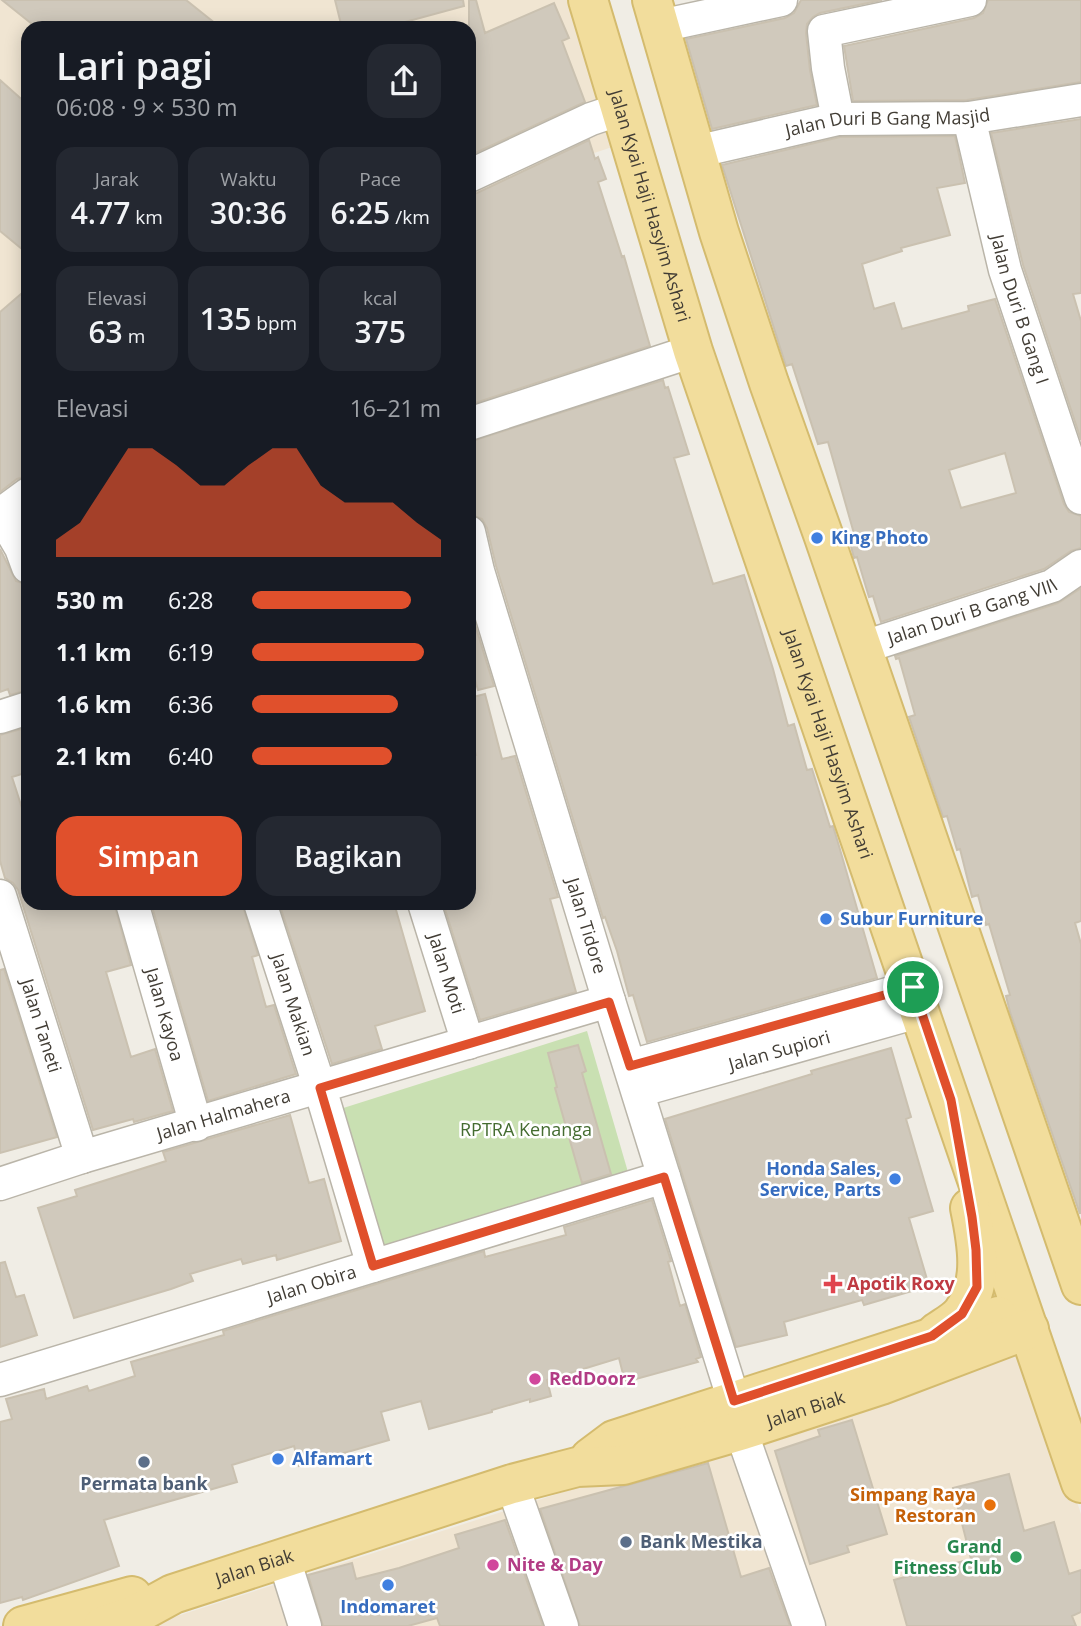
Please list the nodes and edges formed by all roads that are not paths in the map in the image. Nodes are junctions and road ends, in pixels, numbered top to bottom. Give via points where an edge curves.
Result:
1 (588, 0) edge
2 (781, 0) edge
3 (970, 0) edge
4 (656, 13) edge
5 (1081, 100) edge
6 (621, 109) junction
7 (969, 117) junction
8 (838, 120) junction
9 (695, 152) junction
10 (476, 173) edge
11 (693, 351) junction
12 (476, 422) edge
13 (1081, 498) edge
14 (21, 499) edge
15 (1, 514) edge
16 (21, 548) edge
17 (1081, 566) edge
18 (476, 579) edge
19 (860, 648) junction
20 (21, 710) edge
21 (0, 717) edge
22 (0, 896) edge
23 (134, 910) edge
24 (262, 910) edge
25 (426, 910) edge
26 (917, 999) junction
27 (609, 1002) junction
28 (468, 1043) junction
29 (634, 1079) junction
30 (320, 1088) junction
31 (951, 1100) junction
32 (196, 1125) junction
33 (82, 1157) junction
34 (664, 1177) junction
35 (0, 1184) edge
36 (373, 1266) junction
37 (1077, 1267) edge
38 (1026, 1319) junction
39 (932, 1336) junction
40 (0, 1380) edge
41 (738, 1415) junction
42 (1081, 1483) edge
43 (512, 1484) junction
44 (284, 1559) junction
45 (173, 1594) junction
46 (23, 1626) edge
47 (103, 1626) edge
48 (304, 1626) edge
49 (562, 1626) edge
50 (809, 1626) edge

1 - 6 main road, Jalan Kyai Haji Hasyim Ashari
2 - 4 street
3 - 8 street via 824,32
4 - 9 main road
5 - 7 street, Jalan Duri B Gang Masjid
6 - 10 street
6 - 11 main road, Jalan Kyai Haji Hasyim Ashari
7 - 8 street, Jalan Duri B Gang Masjid
7 - 13 street, Jalan Duri B Gang I via 1005,270
8 - 9 street, Jalan Duri B Gang Masjid
9 - 19 main road
11 - 12 street
11 - 26 main road, Jalan Kyai Haji Hasyim Ashari
14 - 15 street
15 - 16 street
17 - 19 street, Jalan Duri B Gang VIII via 1052,586
18 - 27 street, Jalan Tidore
19 - 37 main road
20 - 21 street
22 - 33 street, Jalan Taneti
23 - 32 street, Jalan Kayoa
24 - 30 street, Jalan Makian
25 - 28 street, Jalan Moti
26 - 29 street, Jalan Supiori
26 - 31 main road, Jalan Kyai Haji Hasyim Ashari
27 - 28 street, Jalan Halmahera
27 - 29 street, Jalan Tidore
28 - 30 street, Jalan Halmahera
29 - 34 street, Jalan Tidore
30 - 32 street, Jalan Halmahera
30 - 36 street, Jalan Makian
31 - 38 main road, Jalan Kyai Haji Hasyim Ashari
31 - 39 main road via 974,1228 977,1287 962,1314
32 - 33 street, Jalan Halmahera
33 - 35 street, Jalan Halmahera
34 - 36 street, Jalan Obira
34 - 41 street, Jalan Tidore
36 - 40 street, Jalan Obira
38 - 39 main road, Jalan Biak
38 - 41 main road, Jalan Biak via 881,1385
38 - 42 main road, Jalan Kyai Haji Hasyim Ashari
39 - 41 main road, Jalan Biak
41 - 43 main road, Jalan Biak via 614,1440 577,1467
41 - 50 street, Jalan Tidore
43 - 44 main road, Jalan Biak
43 - 49 street
44 - 45 main road, Jalan Biak
44 - 48 street
45 - 46 main road, Jalan Biak via 125,1597
45 - 47 main road, Jalan Biak

